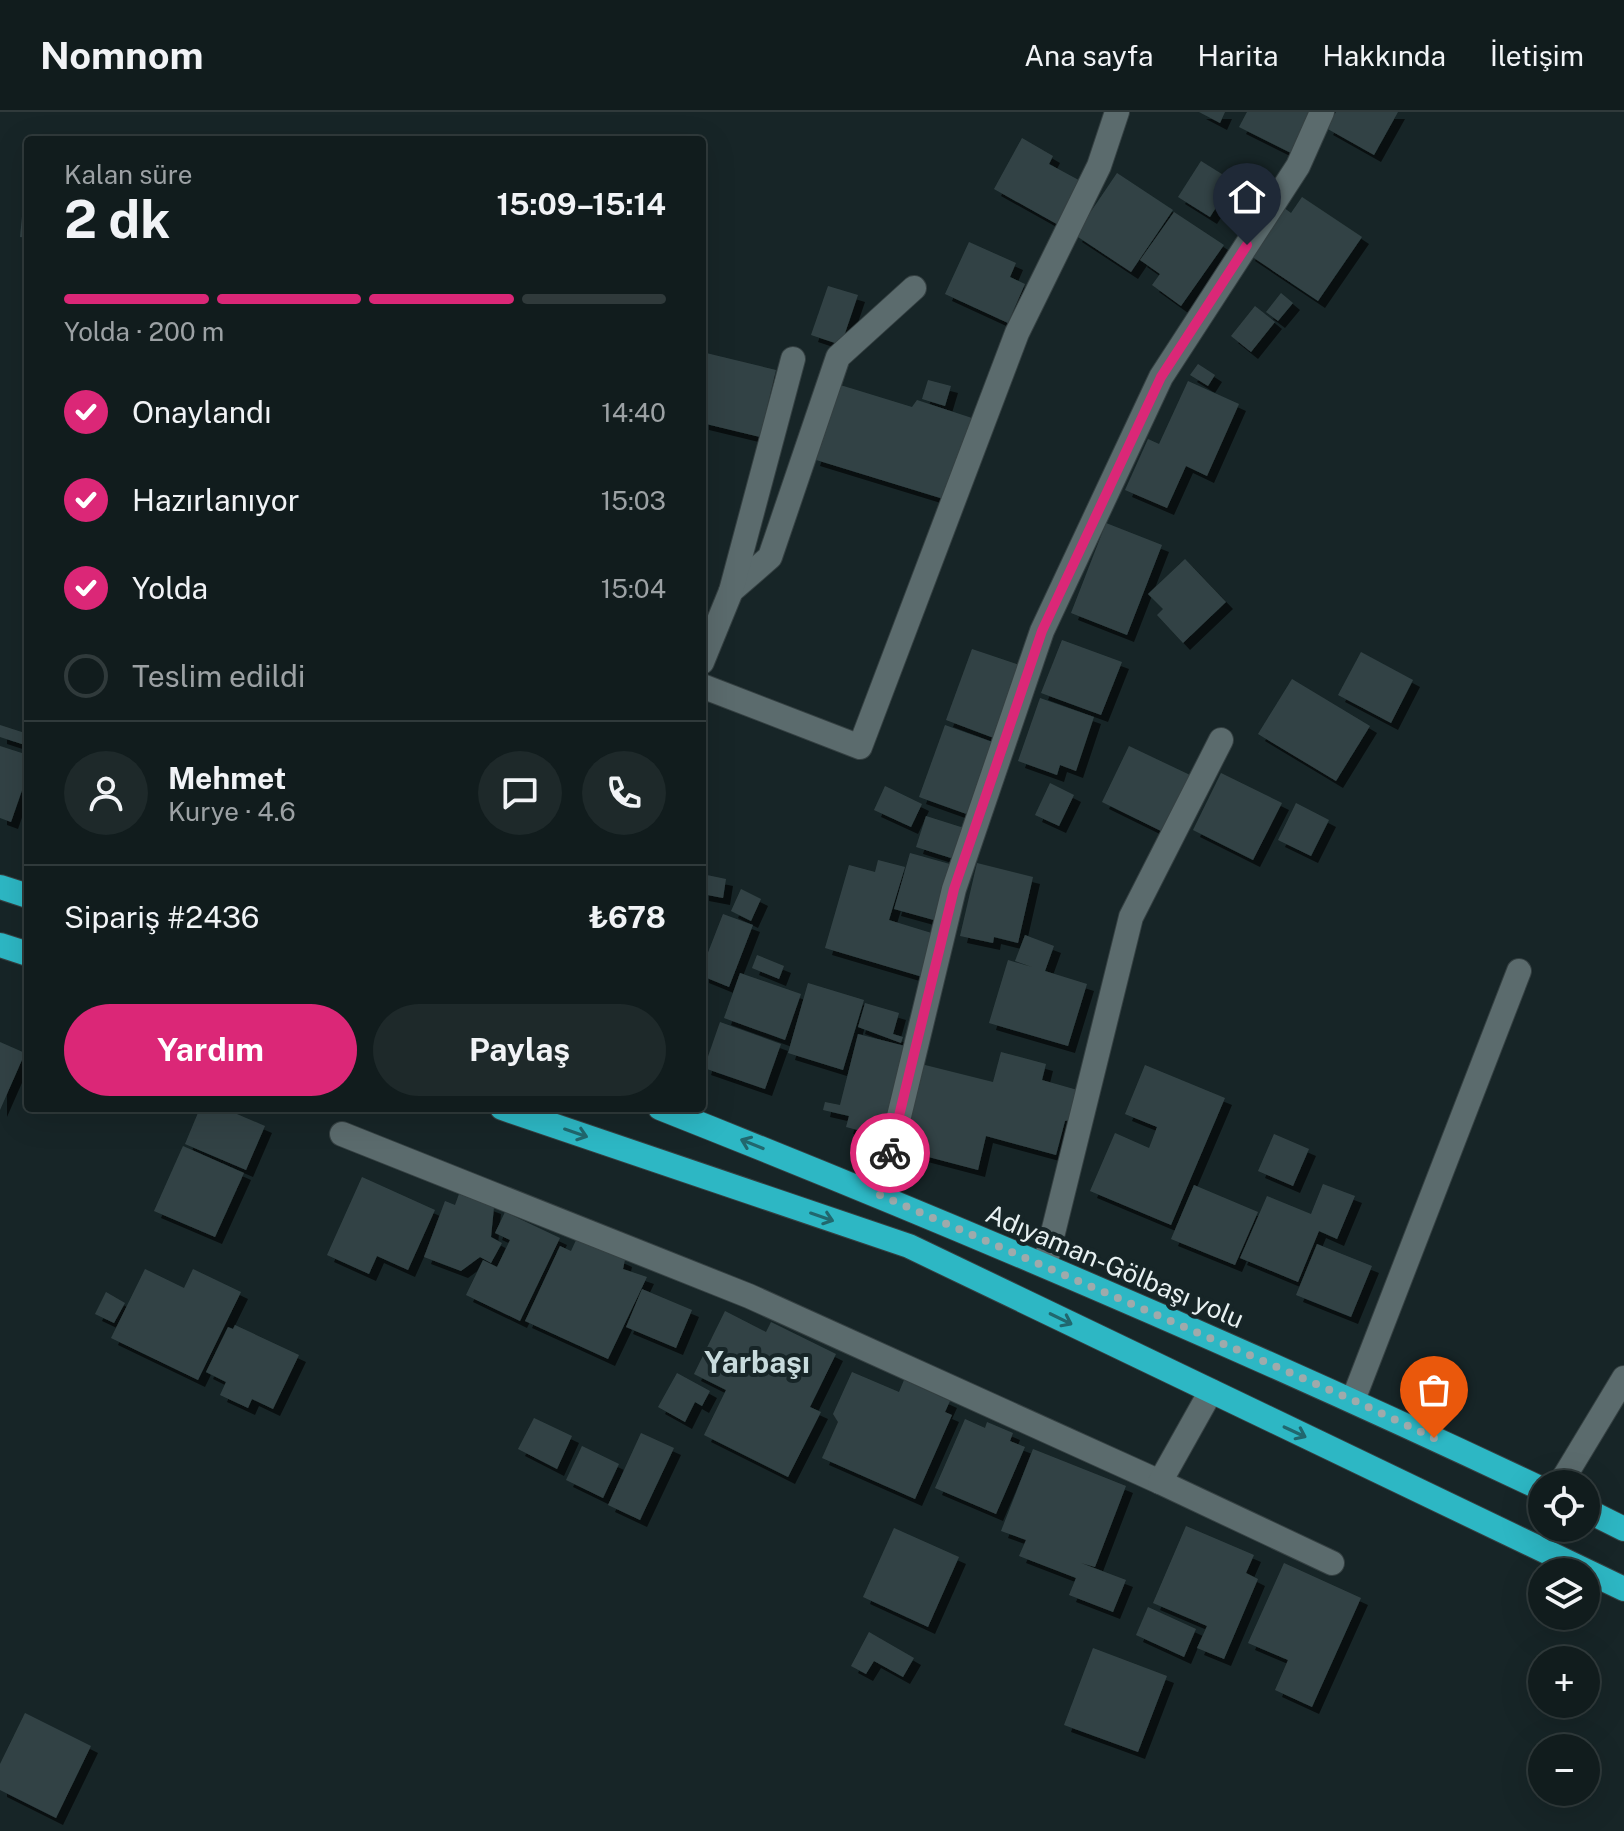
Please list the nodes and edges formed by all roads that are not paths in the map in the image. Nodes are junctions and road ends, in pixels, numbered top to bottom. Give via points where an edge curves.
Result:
1 (1117, 112) edge
2 (1322, 112) edge
3 (914, 288) dead end
4 (793, 359) dead end
5 (731, 591) junction
6 (706, 652) edge
7 (706, 688) edge
8 (1221, 740) dead end
9 (0, 887) edge
10 (24, 895) edge
11 (0, 945) edge
12 (24, 953) edge
13 (1519, 971) dead end
14 (514, 1112) edge
15 (670, 1112) edge
16 (342, 1134) dead end
17 (880, 1195) junction
18 (1045, 1265) junction
19 (1624, 1378) edge
20 (1211, 1391) junction
21 (1353, 1400) junction
22 (1568, 1470) edge
23 (1160, 1482) junction
24 (1528, 1482) edge
25 (1600, 1517) edge
26 (1624, 1529) edge
27 (1332, 1563) dead end
28 (1624, 1589) edge

1 - 7 street via 1099,166 1017,333 860,747
2 - 17 street via 1298,166 1161,377 1042,631 954,889
3 - 5 street via 838,357 770,557
4 - 5 street
5 - 6 street
8 - 18 street via 1131,917
9 - 10 highway
11 - 12 highway
13 - 21 street
14 -> 20 highway via 909,1246
17 -> 15 highway, Adıyaman-Gölbaşı yolu
16 - 23 street via 749,1296
17 - 18 highway, Adıyaman-Gölbaşı yolu
18 - 21 highway, Adıyaman-Gölbaşı yolu
19 - 22 street
20 - 23 street
20 -> 28 highway
21 - 24 highway, Adıyaman-Gölbaşı yolu
23 - 27 street
25 - 26 highway

